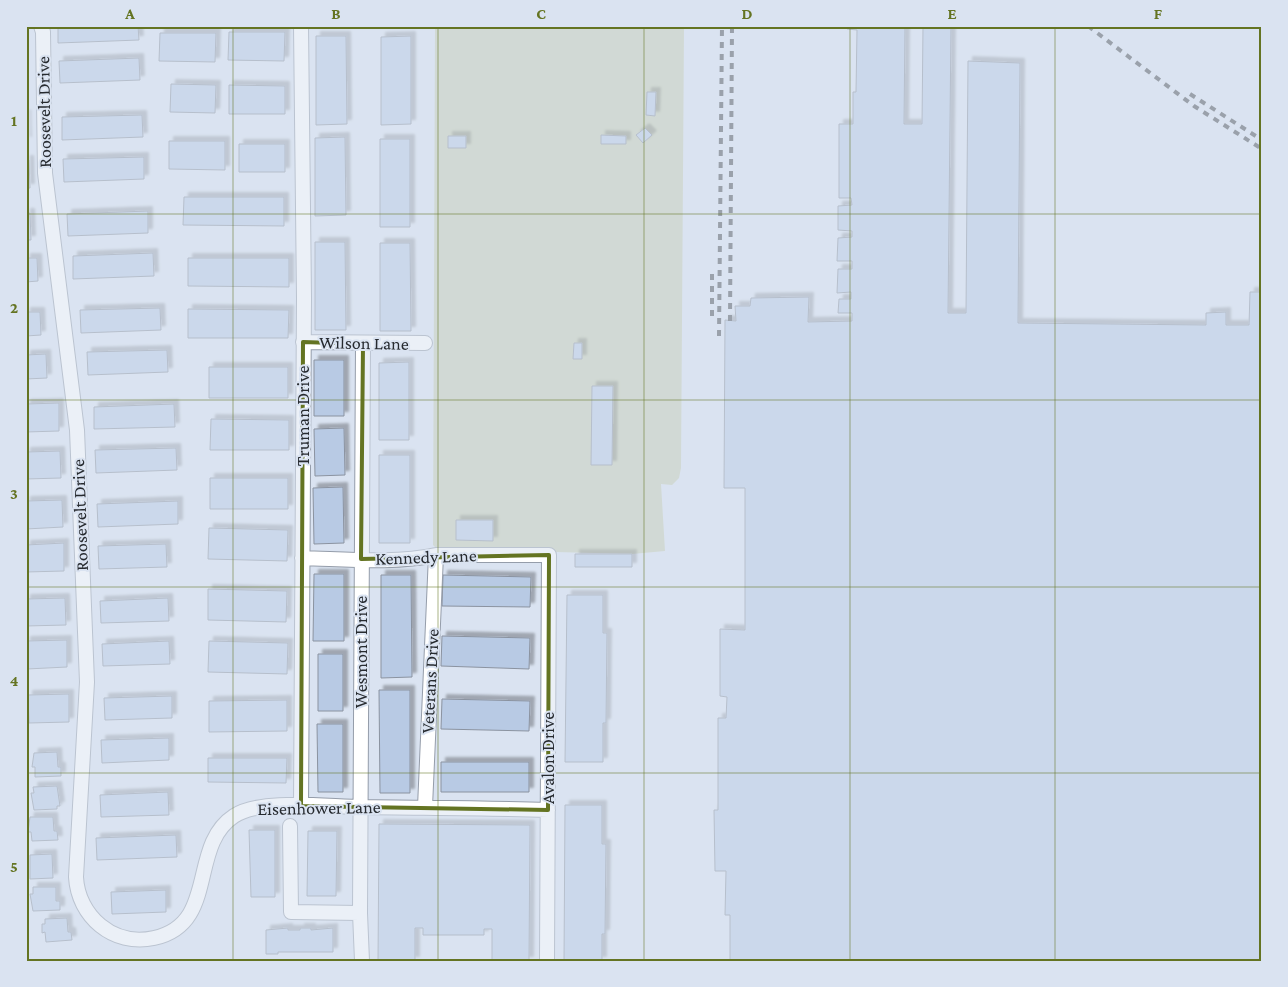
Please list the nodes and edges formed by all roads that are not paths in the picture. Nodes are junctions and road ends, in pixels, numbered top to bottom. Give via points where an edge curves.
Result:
1 (41, 26) edge
2 (301, 26) edge
3 (303, 342) junction
4 (425, 343) dead end
5 (363, 344) junction
6 (436, 555) junction
7 (549, 555) joint
8 (302, 558) junction
9 (361, 559) junction
10 (301, 806) junction
11 (361, 807) junction
12 (425, 807) junction
13 (548, 810) junction
14 (290, 826) dead end
15 (360, 913) junction
16 (167, 934) joint
17 (362, 961) edge
18 (547, 961) edge

1 - 16 street, Roosevelt Drive via 45,173 77,430 80,489 87,682 76,884 84,908 112,935 140,940
2 - 3 street, Truman Drive
3 - 5 street, Wilson Lane
3 - 8 street, Truman Drive
4 - 5 street, Wilson Lane
5 - 9 street, Wesmont Drive
6 - 7 street, Kennedy Lane
6 - 9 street, Kennedy Lane
6 - 12 street, Veterans Drive
7 - 13 street, Avalon Drive
8 - 9 street, Kennedy Lane
8 - 10 street, Truman Drive
9 - 11 street, Wesmont Drive
10 - 11 street, Eisenhower Lane
10 - 16 street, Eisenhower Lane via 244,810 224,824 209,848 199,895 190,914
11 - 12 street, Eisenhower Lane
11 - 15 street, Wesmont Drive
12 - 13 street, Eisenhower Lane
13 - 18 street, Avalon Drive
14 - 15 street via 291,912
15 - 17 street, Wesmont Drive

